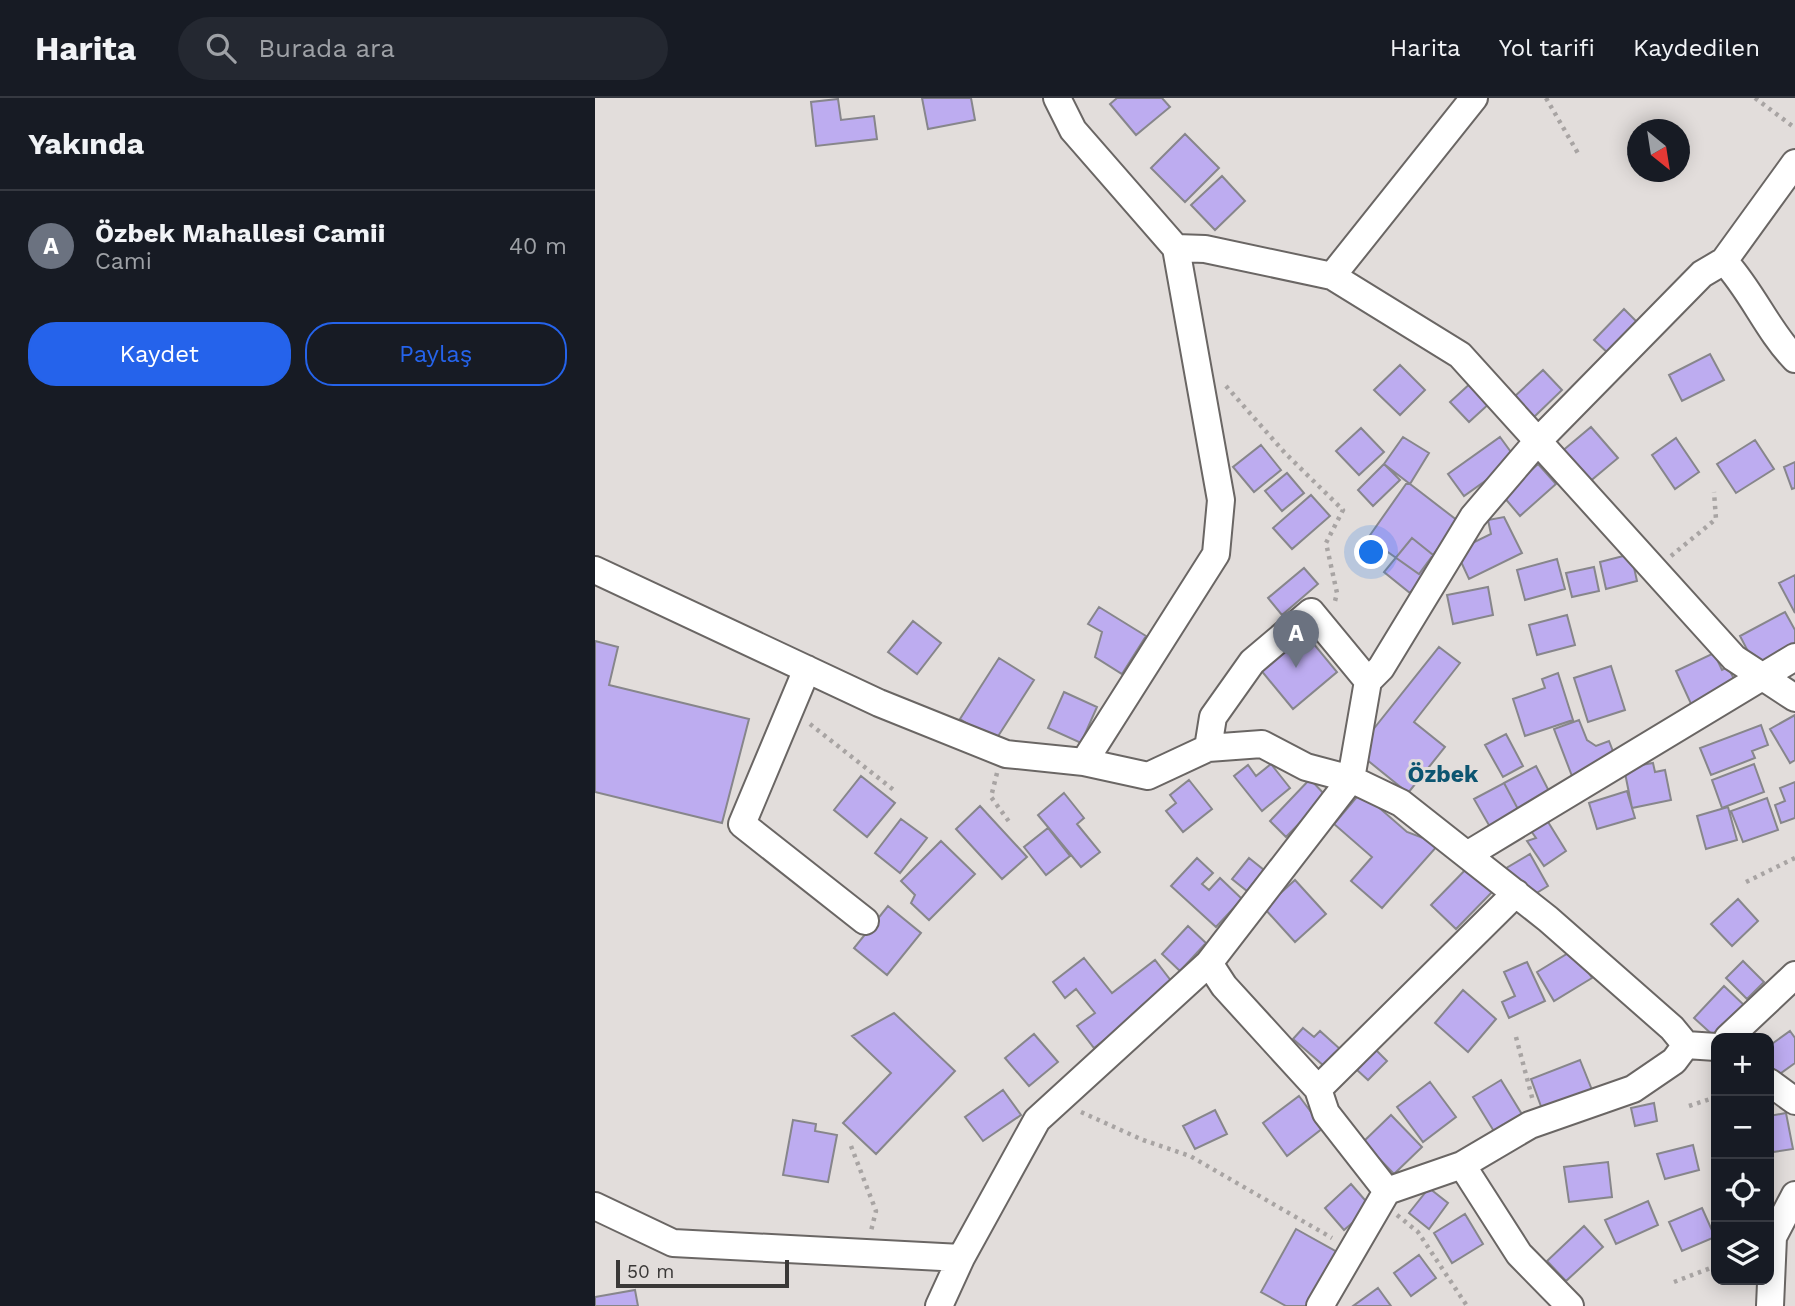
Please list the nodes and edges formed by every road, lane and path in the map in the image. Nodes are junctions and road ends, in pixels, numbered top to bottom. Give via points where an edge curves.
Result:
1 (1057, 98) edge
2 (1473, 98) edge
3 (1546, 98) edge
4 (1755, 98) edge
5 (1795, 128) edge
6 (1579, 155) dead end
7 (1795, 163) edge
8 (1175, 248) junction
9 (1724, 261) junction
10 (1332, 276) junction
11 (1795, 359) edge
12 (1223, 382) dead end
13 (1537, 442) junction
14 (1714, 492) dead end
15 (595, 570) edge
16 (1654, 570) junction
17 (1326, 630) junction
18 (1795, 657) edge
19 (807, 669) junction
20 (1763, 678) junction
21 (1368, 681) junction
22 (1795, 698) edge
23 (790, 708) junction
24 (1208, 748) junction
25 (1006, 754) junction
26 (1084, 762) junction
27 (1351, 779) junction
28 (895, 791) dead end
29 (1010, 823) dead end
30 (1467, 855) junction
31 (1795, 858) edge
32 (1747, 882) dead end
33 (1516, 893) junction
34 (865, 920) dead end
35 (1209, 963) junction
36 (1795, 975) edge
37 (1733, 1033) edge
38 (1516, 1037) dead end
39 (1686, 1045) junction
40 (1711, 1047) edge
41 (1774, 1086) edge
42 (1318, 1089) junction
43 (1711, 1099) edge
44 (1795, 1101) edge
45 (1057, 1102) junction
46 (1689, 1106) dead end
47 (1539, 1122) junction
48 (851, 1146) dead end
49 (1462, 1165) junction
50 (1795, 1195) edge
51 (1384, 1196) junction
52 (595, 1206) edge
53 (1353, 1250) junction
54 (866, 1252) junction
55 (961, 1258) junction
56 (1711, 1268) edge
57 (1674, 1282) dead end
58 (939, 1306) edge
59 (1320, 1306) edge
60 (1467, 1306) edge
61 (1570, 1306) edge
62 (1770, 1306) edge

1 - 8 street via 1073,130
2 - 10 street
3 - 6 path
4 - 5 path
7 - 9 street
8 - 10 street via 1205,248
8 - 26 street via 1221,500 1216,554
9 - 11 street
9 - 13 street via 1702,274
10 - 13 street via 1460,355
12 - 17 path via 1343,510 1326,543 1337,593
13 - 16 street
13 - 21 street via 1473,517 1381,668
14 - 16 path via 1716,519
15 - 19 street
16 - 20 street via 1734,658
17 - 21 street
17 - 24 street via 1311,612 1252,662 1213,717
18 - 20 street
19 - 23 street
19 - 25 street
20 - 22 street
20 - 30 street
21 - 27 street
23 - 28 path
23 - 34 street via 742,824
24 - 26 street via 1148,776
24 - 27 street via 1262,744 1306,767
25 - 26 street
25 - 29 path via 991,797
27 - 30 street via 1401,803
27 - 35 street
30 - 33 street
31 - 32 path
33 - 39 street
33 - 42 street
35 - 42 street via 1224,986
35 - 45 street
36 - 37 street
38 - 47 path
39 - 40 street
39 - 47 street via 1674,1061 1633,1089
41 - 44 street
42 - 51 street via 1327,1113
43 - 46 path
45 - 53 path via 1190,1156
45 - 55 street via 1037,1120
47 - 49 street
48 - 54 path via 876,1211
49 - 51 street
49 - 61 street via 1519,1254
50 - 62 street via 1773,1237
51 - 53 street
51 - 60 path via 1417,1232
52 - 54 street via 673,1243
53 - 59 street
54 - 55 street
55 - 58 street
56 - 57 path

